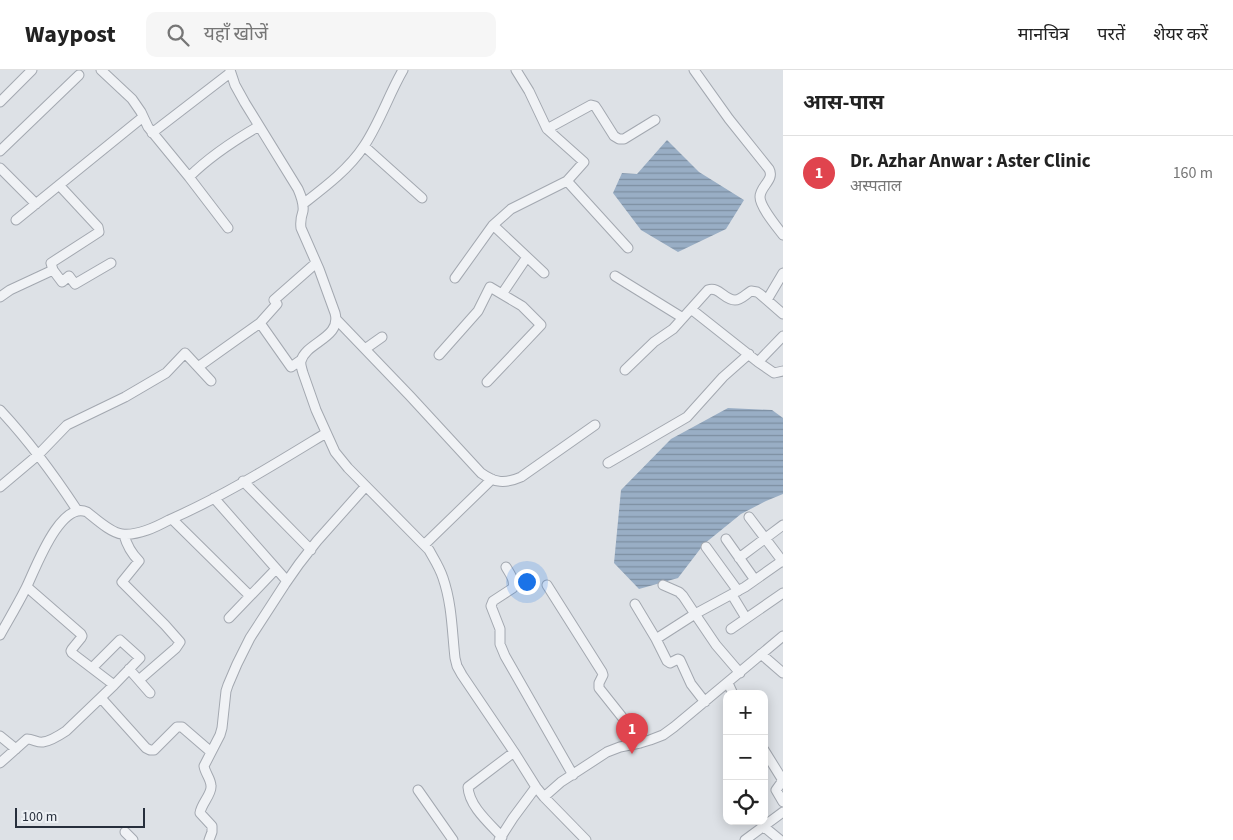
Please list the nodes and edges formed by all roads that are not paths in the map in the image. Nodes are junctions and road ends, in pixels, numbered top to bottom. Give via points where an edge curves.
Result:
1 (32, 70) edge
2 (100, 70) edge
3 (403, 70) edge
4 (516, 70) edge
5 (694, 70) edge
6 (230, 72) edge
7 (78, 75) dead end
8 (0, 102) edge
9 (143, 117) junction
10 (655, 120) dead end
11 (259, 126) junction
12 (547, 128) junction
13 (152, 133) junction
14 (364, 146) junction
15 (0, 151) edge
16 (0, 168) edge
17 (189, 177) junction
18 (567, 181) junction
19 (59, 185) junction
20 (422, 198) dead end
21 (36, 204) junction
22 (303, 204) junction
23 (16, 220) dead end
24 (493, 225) junction
25 (228, 228) dead end
26 (783, 235) edge
27 (628, 248) dead end
28 (527, 257) junction
29 (111, 263) dead end
30 (316, 264) junction
31 (53, 270) junction
32 (544, 273) dead end
33 (783, 274) edge
34 (615, 276) dead end
35 (455, 278) dead end
36 (502, 294) junction
37 (0, 297) edge
38 (767, 300) junction
39 (691, 309) junction
40 (783, 314) edge
41 (683, 318) junction
42 (337, 320) junction
43 (260, 323) junction
44 (783, 336) edge
45 (382, 337) dead end
46 (365, 349) junction
47 (749, 354) junction
48 (439, 355) dead end
49 (301, 360) junction
50 (758, 362) junction
51 (198, 367) junction
52 (625, 370) dead end
53 (783, 371) edge
54 (211, 381) dead end
55 (487, 382) dead end
56 (0, 410) edge
57 (595, 425) dead end
58 (326, 433) junction
59 (38, 456) junction
60 (608, 463) dead end
61 (492, 479) junction
62 (244, 482) junction
63 (366, 486) junction
64 (0, 487) edge
65 (214, 498) junction
66 (77, 510) junction
67 (749, 517) dead end
68 (172, 519) junction
69 (783, 525) edge
70 (124, 535) junction
71 (726, 539) dead end
72 (765, 539) junction
73 (424, 545) junction
74 (706, 547) dead end
75 (311, 550) junction
76 (779, 550) edge
77 (739, 558) junction
78 (783, 562) edge
79 (506, 567) dead end
80 (276, 569) junction
81 (755, 580) junction
82 (287, 581) junction
83 (547, 585) dead end
84 (663, 585) dead end
85 (27, 587) junction
86 (735, 593) junction
87 (783, 593) edge
88 (250, 596) junction
89 (635, 604) dead end
90 (695, 614) junction
91 (229, 618) dead end
92 (746, 618) junction
93 (731, 629) dead end
94 (0, 635) edge
95 (783, 636) edge
96 (656, 639) junction
97 (761, 654) junction
98 (92, 668) junction
99 (130, 669) junction
100 (740, 673) junction
101 (783, 673) edge
102 (139, 680) junction
103 (728, 684) junction
104 (114, 685) junction
105 (731, 690) edge
106 (150, 693) dead end
107 (101, 698) junction
108 (705, 702) junction
109 (0, 736) edge
110 (640, 743) junction
111 (16, 749) junction
112 (211, 752) junction
113 (514, 752) junction
114 (768, 756) edge
115 (0, 763) edge
116 (573, 775) junction
117 (536, 787) junction
118 (418, 790) dead end
119 (544, 797) junction
120 (783, 802) edge
121 (783, 812) edge
122 (763, 826) junction
123 (125, 832) dead end
124 (500, 838) edge
125 (133, 840) edge
126 (209, 840) edge
127 (453, 840) edge
128 (586, 840) edge
129 (745, 840) edge
130 (780, 840) edge

1 - 8 street
2 - 9 street via 132,99
3 - 14 street
4 - 12 street
5 - 26 street via 728,119 769,168 771,173 762,190 761,201
6 - 11 street
6 - 13 street
7 - 15 street
9 - 13 street
9 - 19 street
10 - 12 street via 619,140 591,105
11 - 17 street via 213,155
11 - 22 street via 298,189
12 - 18 street via 584,162
13 - 17 street
14 - 20 street
14 - 22 street via 340,173
16 - 21 street
17 - 25 street
18 - 24 street via 512,209
18 - 27 street
19 - 21 street
19 - 31 street via 99,232 51,263
21 - 23 street
22 - 30 street via 301,228
24 - 28 street
24 - 35 street
28 - 32 street
28 - 36 street
29 - 31 street via 75,284 69,276 62,282
30 - 42 street
30 - 43 street via 274,300 277,304
31 - 37 street
33 - 38 street
34 - 41 street
36 - 48 street via 490,287 478,311
36 - 55 street via 522,306 541,325
38 - 39 street via 754,291 736,300 710,289
38 - 40 street
39 - 41 street
39 - 47 street
41 - 52 street
42 - 46 street
42 - 49 street via 333,329
43 - 49 street via 291,368
43 - 51 street
44 - 50 street
45 - 46 street
46 - 61 street via 481,473
47 - 50 street
47 - 60 street via 687,417
49 - 58 street
50 - 53 street via 774,373
51 - 54 street
51 - 59 street via 185,353 166,373 68,425
56 - 59 street
57 - 61 street via 521,477 505,482
58 - 62 street
58 - 63 street via 335,452
59 - 64 street
59 - 66 street
61 - 73 street
62 - 65 street
62 - 75 street
63 - 73 street
63 - 75 street
65 - 68 street
65 - 80 street
66 - 70 street via 87,512 111,530
66 - 85 street via 53,534
67 - 72 street
68 - 70 street
68 - 88 street
69 - 72 street
70 - 102 street via 127,546 140,561 122,582 180,642
71 - 77 street
72 - 76 street
72 - 77 street
73 - 113 street via 437,563 447,591 457,666
74 - 86 street
75 - 82 street
76 - 78 street
77 - 81 street
78 - 81 street
79 - 116 street via 514,585 491,606 500,629 500,644
80 - 82 street
80 - 88 street
81 - 86 street
82 - 112 street via 237,664 226,691 220,736
83 - 110 street via 602,672 600,688
84 - 90 street via 679,592
85 - 94 street
85 - 98 street via 81,634 71,651
86 - 90 street
86 - 92 street
87 - 92 street
88 - 91 street
89 - 96 street
90 - 96 street
90 - 100 street
92 - 93 street
95 - 97 street
96 - 108 street via 668,662 680,660 691,684
97 - 100 street
97 - 101 street
98 - 99 street via 120,640 140,658
98 - 104 street
99 - 102 street
99 - 104 street
100 - 103 street
102 - 106 street
103 - 105 street
103 - 108 street
104 - 107 street
107 - 111 street via 62,734 44,742 28,738
107 - 112 street via 150,750 180,726
108 - 110 street via 663,735
109 - 111 street
110 - 116 street via 607,752
111 - 115 street
112 - 126 street via 204,769 211,788 200,808 200,813 212,826
113 - 117 street
113 - 124 street via 468,787 476,807
114 - 120 street via 782,779 776,790
116 - 119 street
117 - 119 street
117 - 124 street
118 - 127 street
119 - 128 street
121 - 122 street
122 - 129 street
122 - 130 street
123 - 125 street

